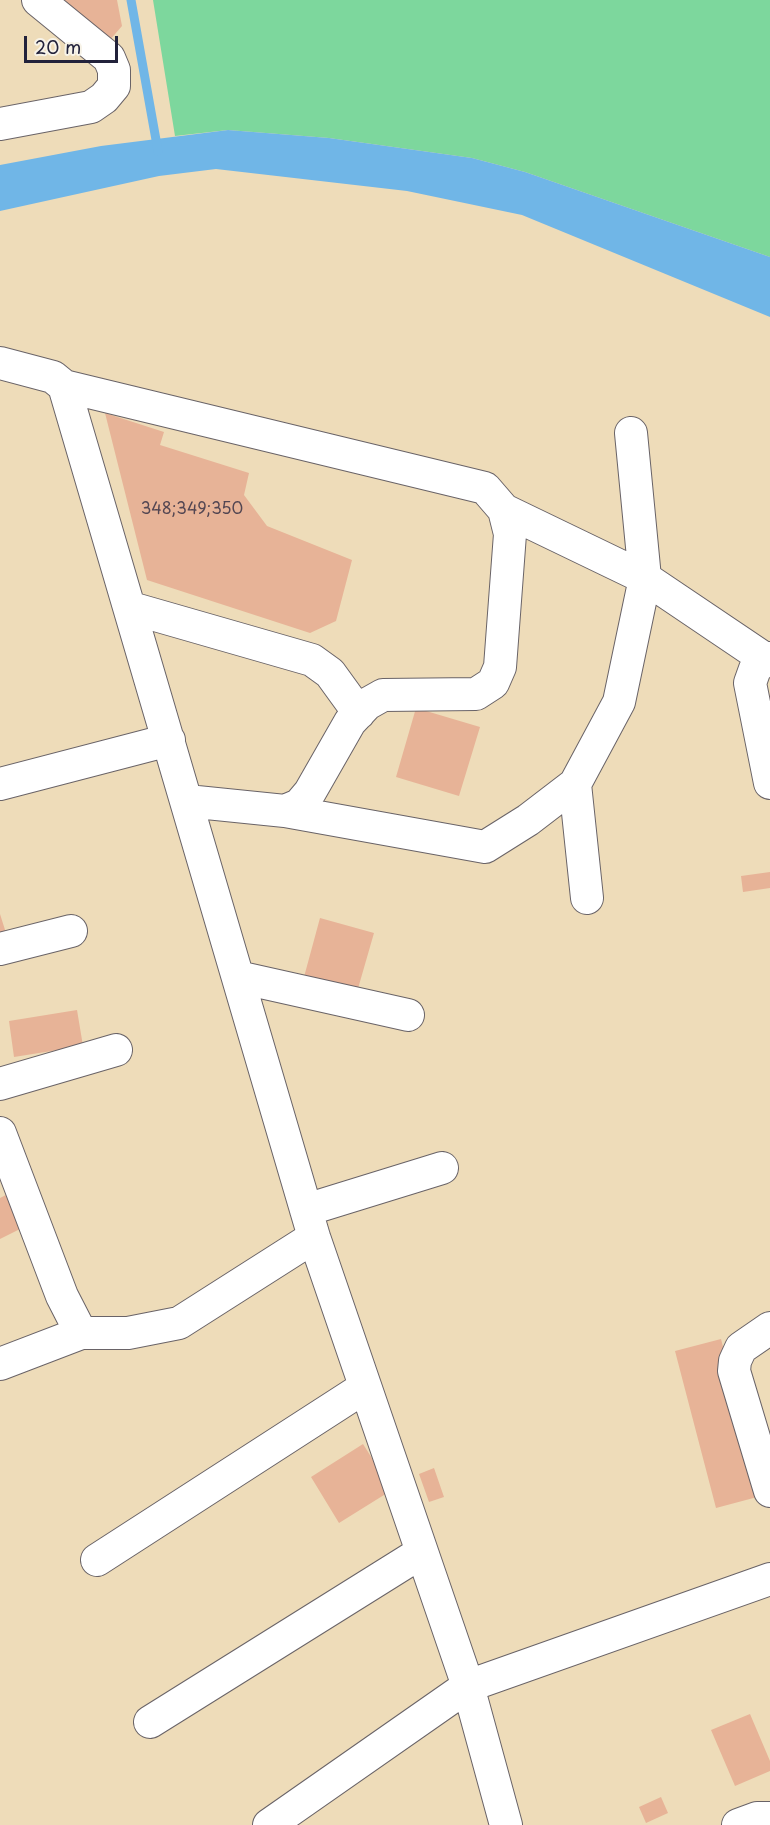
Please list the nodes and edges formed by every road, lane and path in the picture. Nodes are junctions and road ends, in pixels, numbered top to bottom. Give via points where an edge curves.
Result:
1 (38, 0) edge
2 (0, 124) edge
3 (0, 363) edge
4 (64, 386) junction
5 (631, 433) dead end
6 (504, 510) junction
7 (645, 578) junction
8 (131, 608) junction
9 (767, 658) edge
10 (359, 713) junction
11 (169, 740) junction
12 (770, 783) edge
13 (0, 784) edge
14 (575, 784) junction
15 (187, 801) junction
16 (285, 811) junction
17 (586, 898) dead end
18 (71, 931) dead end
19 (0, 949) edge
20 (238, 978) junction
21 (408, 1015) dead end
22 (116, 1050) dead end
23 (0, 1084) edge
24 (0, 1133) edge
25 (442, 1168) dead end
26 (310, 1223) junction
27 (770, 1328) edge
28 (81, 1333) junction
29 (0, 1364) edge
30 (365, 1387) junction
31 (770, 1491) edge
32 (422, 1552) junction
33 (97, 1560) dead end
34 (770, 1579) edge
35 (468, 1686) junction
36 (150, 1722) dead end
37 (770, 1818) edge
38 (269, 1825) edge
39 (506, 1825) edge
40 (738, 1825) edge

1 - 2 street via 109,58 114,86 91,107
3 - 4 street via 53,377
4 - 6 street via 485,488
4 - 8 street
5 - 7 street
6 - 7 street
6 - 10 street via 510,534 500,667 493,683 476,694 383,695
7 - 9 street
7 - 14 street via 620,702
8 - 10 street via 312,660 330,673
8 - 11 street
9 - 12 street via 755,669 750,683
10 - 16 street via 310,792 299,805
11 - 13 street
11 - 15 street
14 - 16 street via 485,847
14 - 17 street
15 - 16 street
15 - 20 street
18 - 19 street
20 - 21 street
20 - 26 street
22 - 23 street
24 - 28 street via 62,1296
25 - 26 street
26 - 28 street via 179,1323 128,1333
26 - 30 street
27 - 31 street via 741,1348 734,1371
28 - 29 street
30 - 32 street
30 - 33 street
32 - 35 street
32 - 36 street
34 - 35 street
35 - 38 street
35 - 39 street
37 - 40 street

